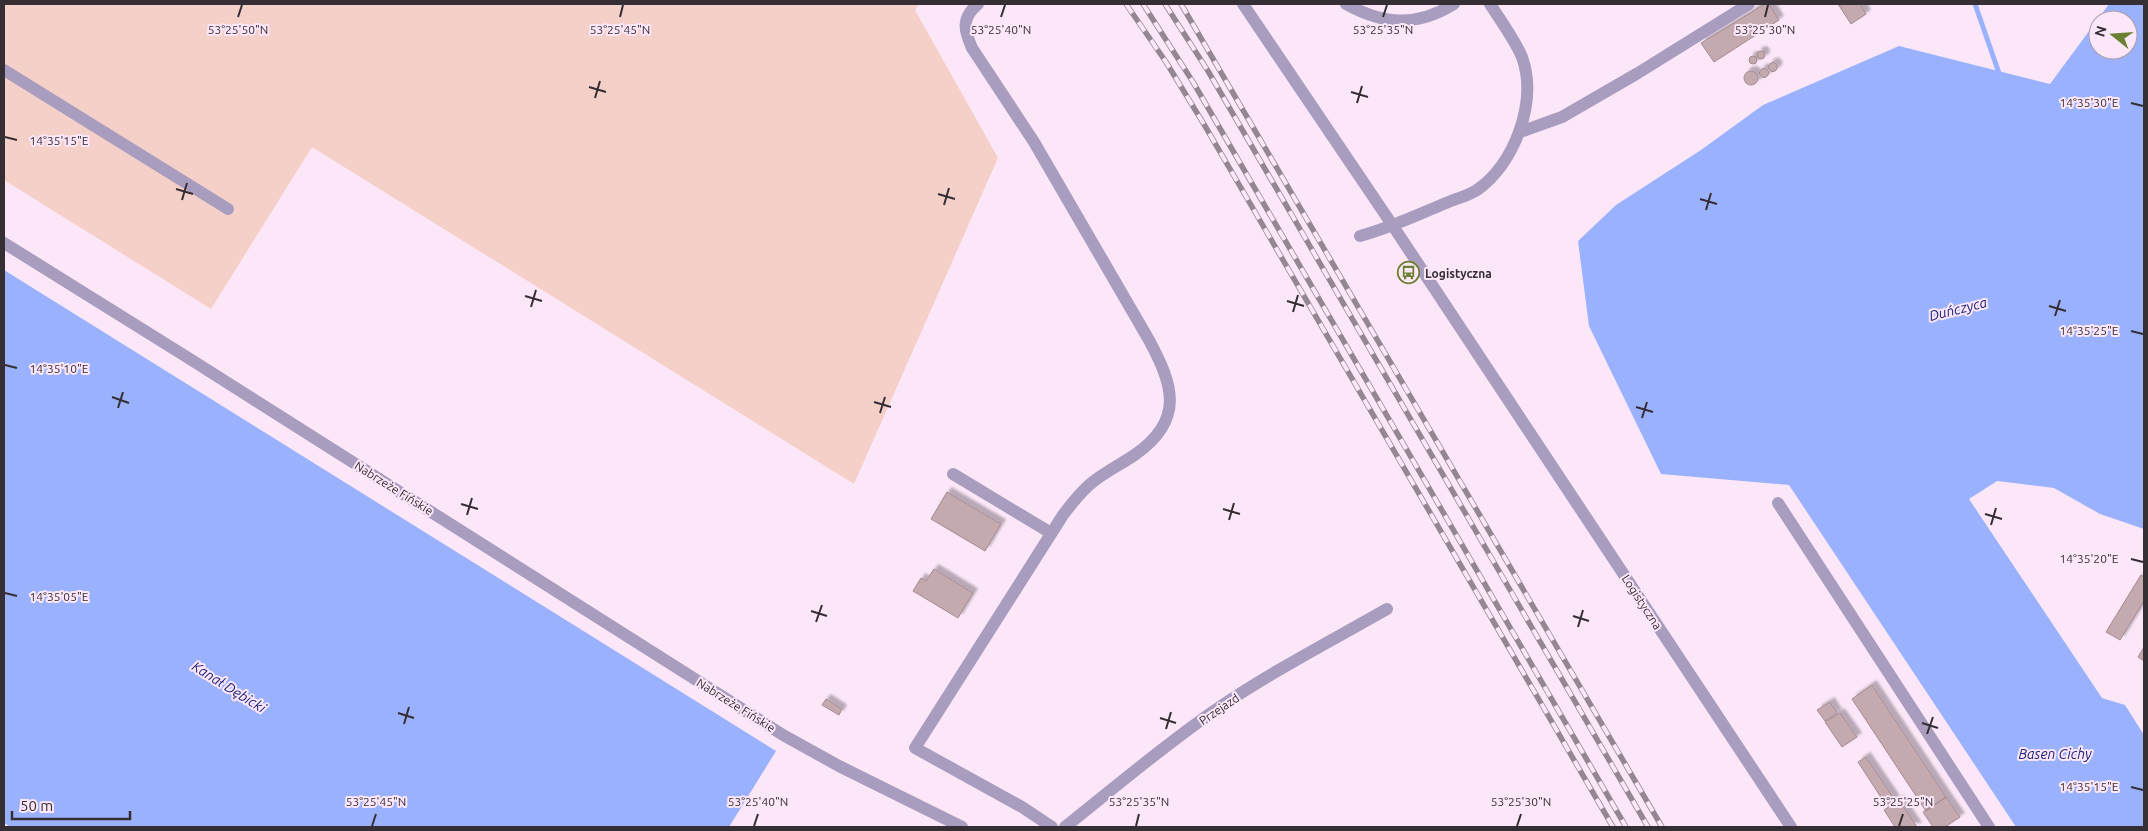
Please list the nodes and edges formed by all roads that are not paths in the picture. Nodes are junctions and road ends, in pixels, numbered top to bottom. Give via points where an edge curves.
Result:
1 (1244, 4) edge
2 (1346, 4) edge
3 (1454, 4) edge
4 (1490, 4) edge
5 (1749, 4) edge
6 (972, 6) edge
7 (4, 70) edge
8 (1520, 132) junction
9 (228, 209) dead end
10 (1393, 226) junction
11 (1360, 236) dead end
12 (4, 243) edge
13 (953, 474) dead end
14 (1778, 503) dead end
15 (1051, 533) junction
16 (1387, 609) dead end
17 (962, 827) edge
18 (1052, 827) edge
19 (1064, 827) edge
20 (1792, 827) edge
21 (1989, 827) edge

1 - 10 street, Logistyczna
2 - 3 street via 1400,21 1437,15
4 - 8 street via 1523,59 1526,85
5 - 8 street via 1562,117
6 - 15 street via 964,27 972,48 1034,142 1149,340 1168,384 1170,399 1163,428 1136,454 1093,481
7 - 9 street
8 - 10 street via 1499,168 1477,190
10 - 11 street
10 - 20 street, Logistyczna
12 - 17 street, Nabrzeże Fińskie via 783,735
13 - 15 street
14 - 21 street
15 - 18 street via 915,748
16 - 19 street, Przejazd via 1272,674 1215,711

